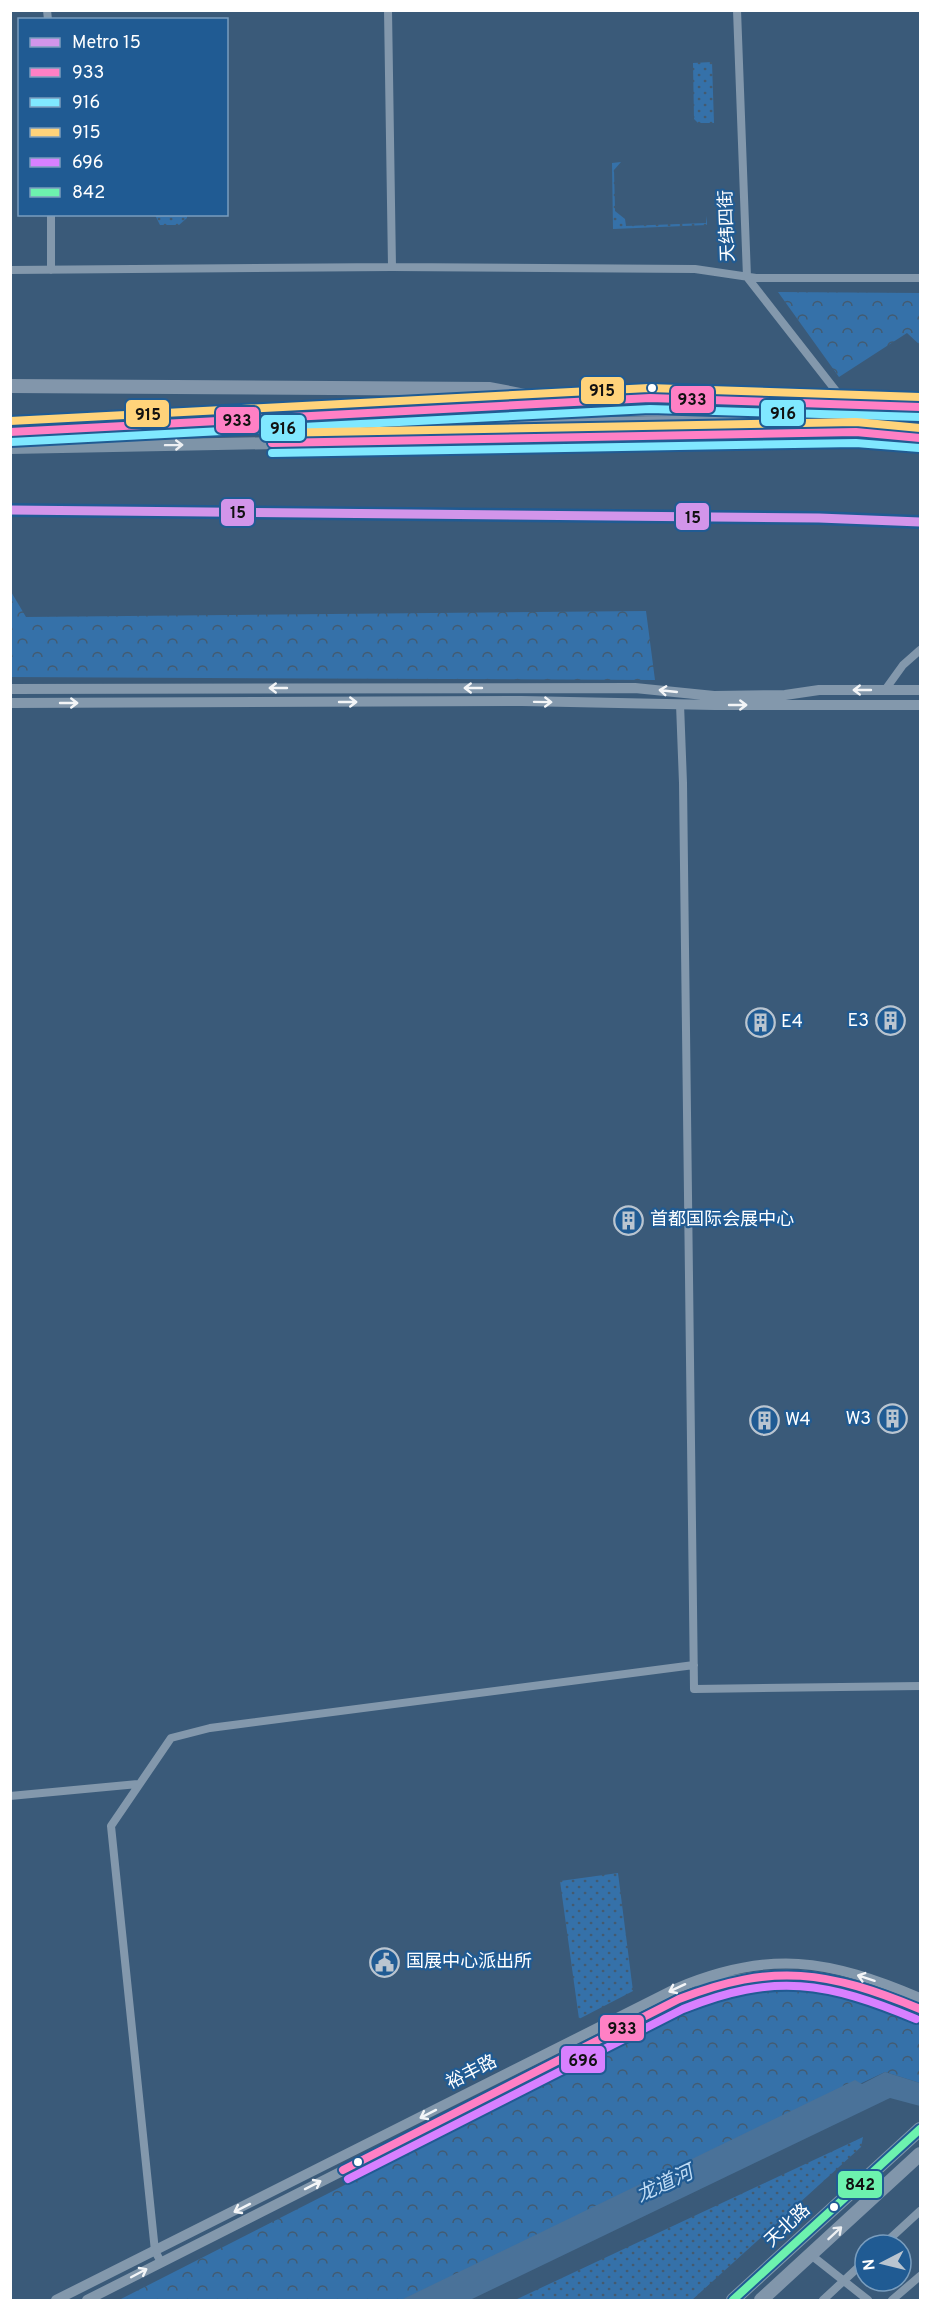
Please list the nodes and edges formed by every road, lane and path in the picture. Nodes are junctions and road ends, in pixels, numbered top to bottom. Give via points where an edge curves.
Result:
1 (388, 10) edge
2 (737, 10) edge
3 (51, 216) edge
4 (392, 267) junction
5 (10, 270) edge
6 (51, 270) junction
7 (747, 277) junction
8 (921, 278) edge
9 (10, 386) edge
10 (847, 405) junction
11 (591, 409) junction
12 (921, 409) edge
13 (921, 424) edge
14 (10, 432) edge
15 (921, 438) edge
16 (10, 448) edge
17 (921, 650) edge
18 (10, 689) edge
19 (885, 690) junction
20 (921, 690) edge
21 (10, 703) edge
22 (680, 704) junction
23 (921, 705) edge
24 (694, 1665) junction
25 (921, 1686) edge
26 (138, 1784) junction
27 (10, 1796) edge
28 (921, 1998) edge
29 (921, 2009) edge
30 (921, 2129) edge
31 (921, 2154) edge
32 (921, 2211) edge
33 (896, 2233) edge
34 (155, 2251) junction
35 (811, 2255) junction
36 (161, 2262) junction
37 (853, 2272) edge
38 (921, 2276) edge
39 (844, 2280) junction
40 (56, 2301) edge
41 (87, 2301) edge
42 (733, 2301) edge
43 (760, 2301) edge
44 (823, 2301) edge
45 (868, 2301) edge
46 (892, 2301) edge

1 - 4 street
2 - 7 street, 天纬四街
3 - 6 street
4 - 6 street
4 - 7 street via 694,269
5 - 6 street
7 - 8 street
7 - 10 street, 天纬四街
9 - 11 highway, bridge via 489,390
10 - 12 main road
10 - 14 main road via 650,399
11 - 12 highway
11 - 13 highway, bridge via 417,420
16 -> 15 main road via 856,432
17 - 19 street via 903,665
19 -> 18 street via 714,696 635,688
19 - 20 street
21 -> 22 street
22 -> 23 street
22 - 24 street
24 - 25 street via 694,1689
24 - 26 street via 210,1728 171,1738
26 - 27 street
26 - 34 street via 111,1826
28 -> 34 street, 裕丰路 via 856,1974 788,1961 754,1964 705,1976
36 -> 29 street, 裕丰路 via 706,1987 787,1972 820,1975
30 - 42 main road, 天北路
35 -> 31 main road, 天北路
32 - 33 street
34 - 36 street
34 - 40 street, 裕丰路
35 - 39 street
35 - 43 main road, 天北路
41 -> 36 street, 裕丰路
37 - 39 street
38 - 46 street
39 - 44 street
39 - 45 street

